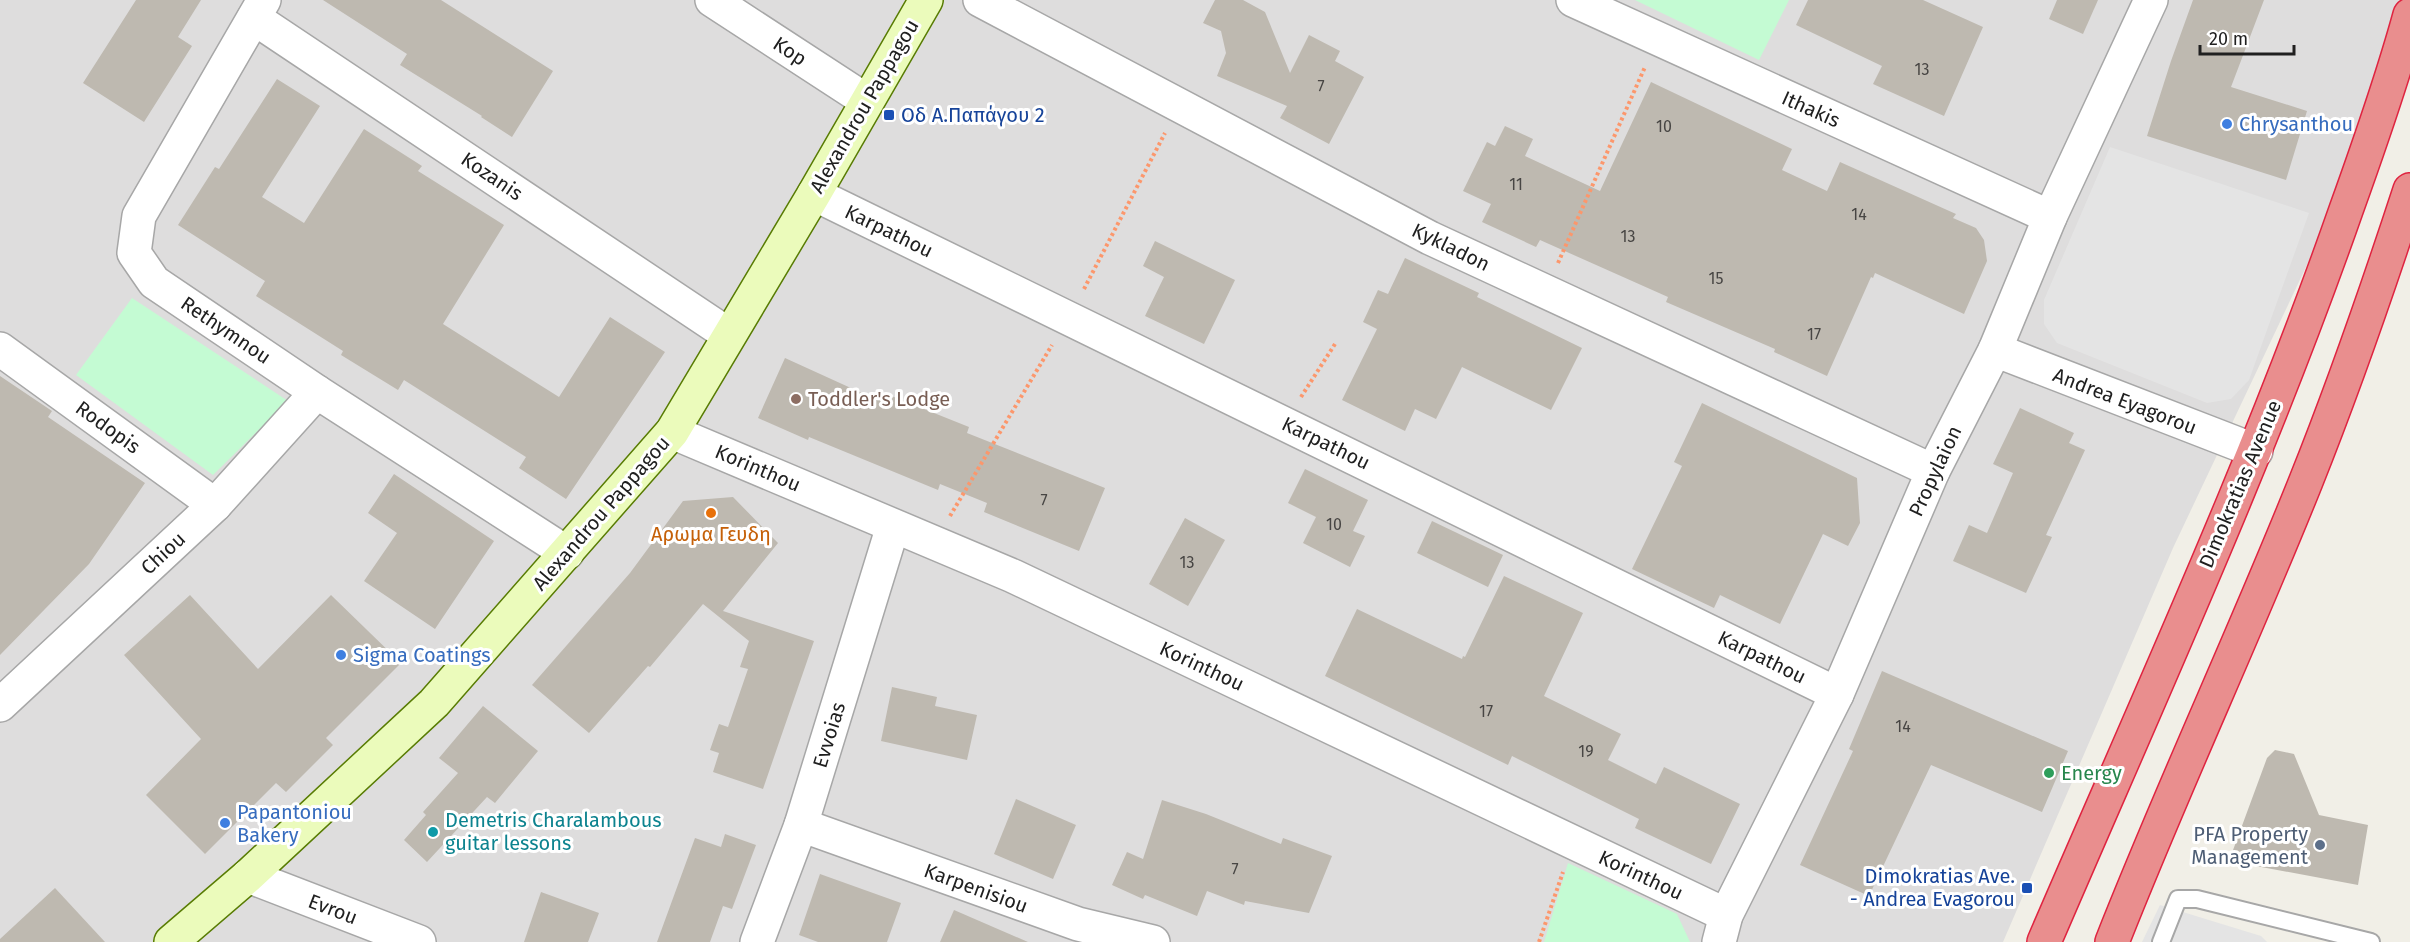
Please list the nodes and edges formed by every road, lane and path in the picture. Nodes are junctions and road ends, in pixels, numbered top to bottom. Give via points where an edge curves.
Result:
1 (712, 0) edge
2 (926, 0) edge
3 (980, 0) edge
4 (1573, 0) edge
5 (2151, 0) edge
6 (259, 9) edge
7 (2410, 15) edge
8 (1658, 39) junction
9 (867, 101) junction
10 (2410, 190) edge
11 (814, 194) junction
12 (2050, 217) junction
13 (1545, 291) junction
14 (729, 335) junction
15 (1335, 344) dead end
16 (0, 349) edge
17 (1995, 350) junction
18 (317, 392) junction
19 (1285, 423) junction
20 (672, 432) junction
21 (2256, 451) junction
22 (1933, 471) junction
23 (215, 505) junction
24 (893, 526) junction
25 (567, 553) junction
26 (5, 691) edge
27 (1837, 694) junction
28 (801, 825) junction
29 (1573, 842) junction
30 (248, 876) junction
31 (1723, 929) edge
32 (171, 942) edge
33 (419, 942) edge
34 (757, 942) edge
35 (1153, 942) edge
36 (1539, 942) edge
37 (2044, 942) edge
38 (2112, 942) edge
39 (2162, 942) edge
40 (2371, 942) edge

1 - 9 street, Kop
2 - 9 street, Alexandrou Pappagou
3 - 13 street, Kykladon via 1431,238
4 - 8 street, Ithakis
5 - 12 street, Propylaion
6 - 14 street, Kozanis
6 - 18 street, Rethymnou via 139,216 134,253 154,282
7 - 21 highway, Dimokratias Avenue via 2321,282
8 - 12 street, Ithakis
8 - 13 path
9 - 11 street, Alexandrou Pappagou
10 - 38 highway via 2383,276 2306,482
11 - 14 street, Alexandrou Pappagou
11 - 19 street, Karpathou
12 - 17 street, Propylaion
13 - 22 street, Kykladon
14 - 20 street, Alexandrou Pappagou
15 - 19 path
16 - 23 street, Rodopis
17 - 21 street, Andrea Eyagorou
17 - 22 street, Propylaion
18 - 23 street, Chiou
18 - 25 street, Rethymnou
19 - 27 street, Karpathou
20 - 24 street, Korinthou
20 - 25 street, Alexandrou Pappagou
21 - 37 highway, Dimokratias Avenue
22 - 27 street, Propylaion
23 - 26 street, Chiou
24 - 28 street, Evvoias
24 - 29 street, Korinthou via 1013,576
25 - 30 street, Alexandrou Pappagou via 434,703
27 - 31 street, Propylaion
28 - 34 street, Evvoias
28 - 35 street, Karpenisiou via 1078,924
29 - 31 street, Korinthou
29 - 36 path
30 - 32 street, Alexandrou Pappagou
30 - 33 street, Evrou
39 - 40 lane via 2178,899 2197,899

